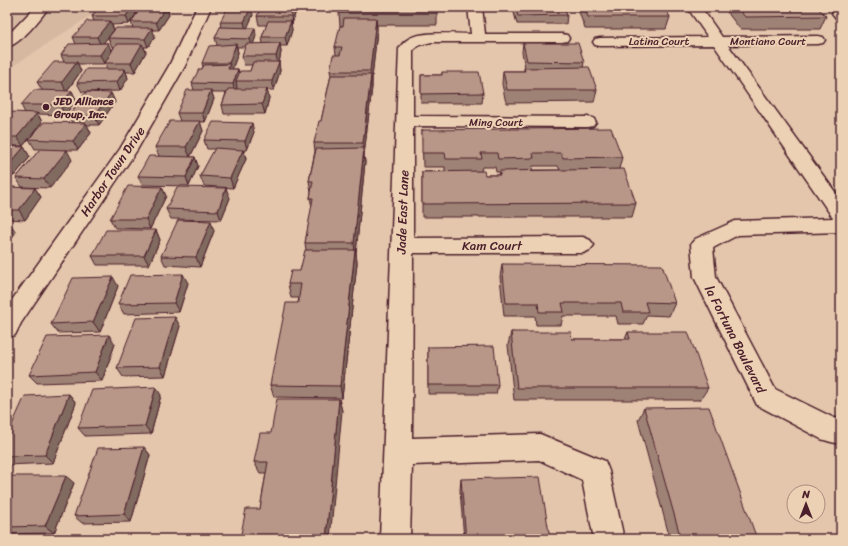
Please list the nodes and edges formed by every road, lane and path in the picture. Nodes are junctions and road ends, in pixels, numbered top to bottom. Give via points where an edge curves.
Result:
1 (42, 7) edge
2 (204, 7) edge
3 (475, 7) edge
4 (694, 7) edge
5 (478, 38) junction
6 (562, 38) dead end
7 (818, 40) dead end
8 (718, 41) junction
9 (600, 42) dead end
10 (7, 43) edge
11 (405, 121) junction
12 (587, 122) dead end
13 (841, 215) edge
14 (841, 225) edge
15 (583, 245) dead end
16 (401, 246) junction
17 (7, 328) edge
18 (841, 431) edge
19 (398, 452) junction
20 (395, 539) edge
21 (609, 539) edge

1 - 10 street
2 - 17 street, Harbor Town Drive via 177,66 128,150
3 - 5 street
4 - 8 street
5 - 6 street, Jade East Lane
5 - 11 street, Jade East Lane via 432,38 414,41 406,49
7 - 8 street, Montiano Court
8 - 9 street, Latina Court
8 - 13 street
11 - 12 street, Ming Court
11 - 16 street, Jade East Lane
14 - 18 street, la Fortuna Boulevard via 735,228 702,244 705,277 766,397 831,430
15 - 16 street, Kam Court
16 - 19 street, Jade East Lane
19 - 20 street, Jade East Lane
19 - 21 street via 540,447 595,471

